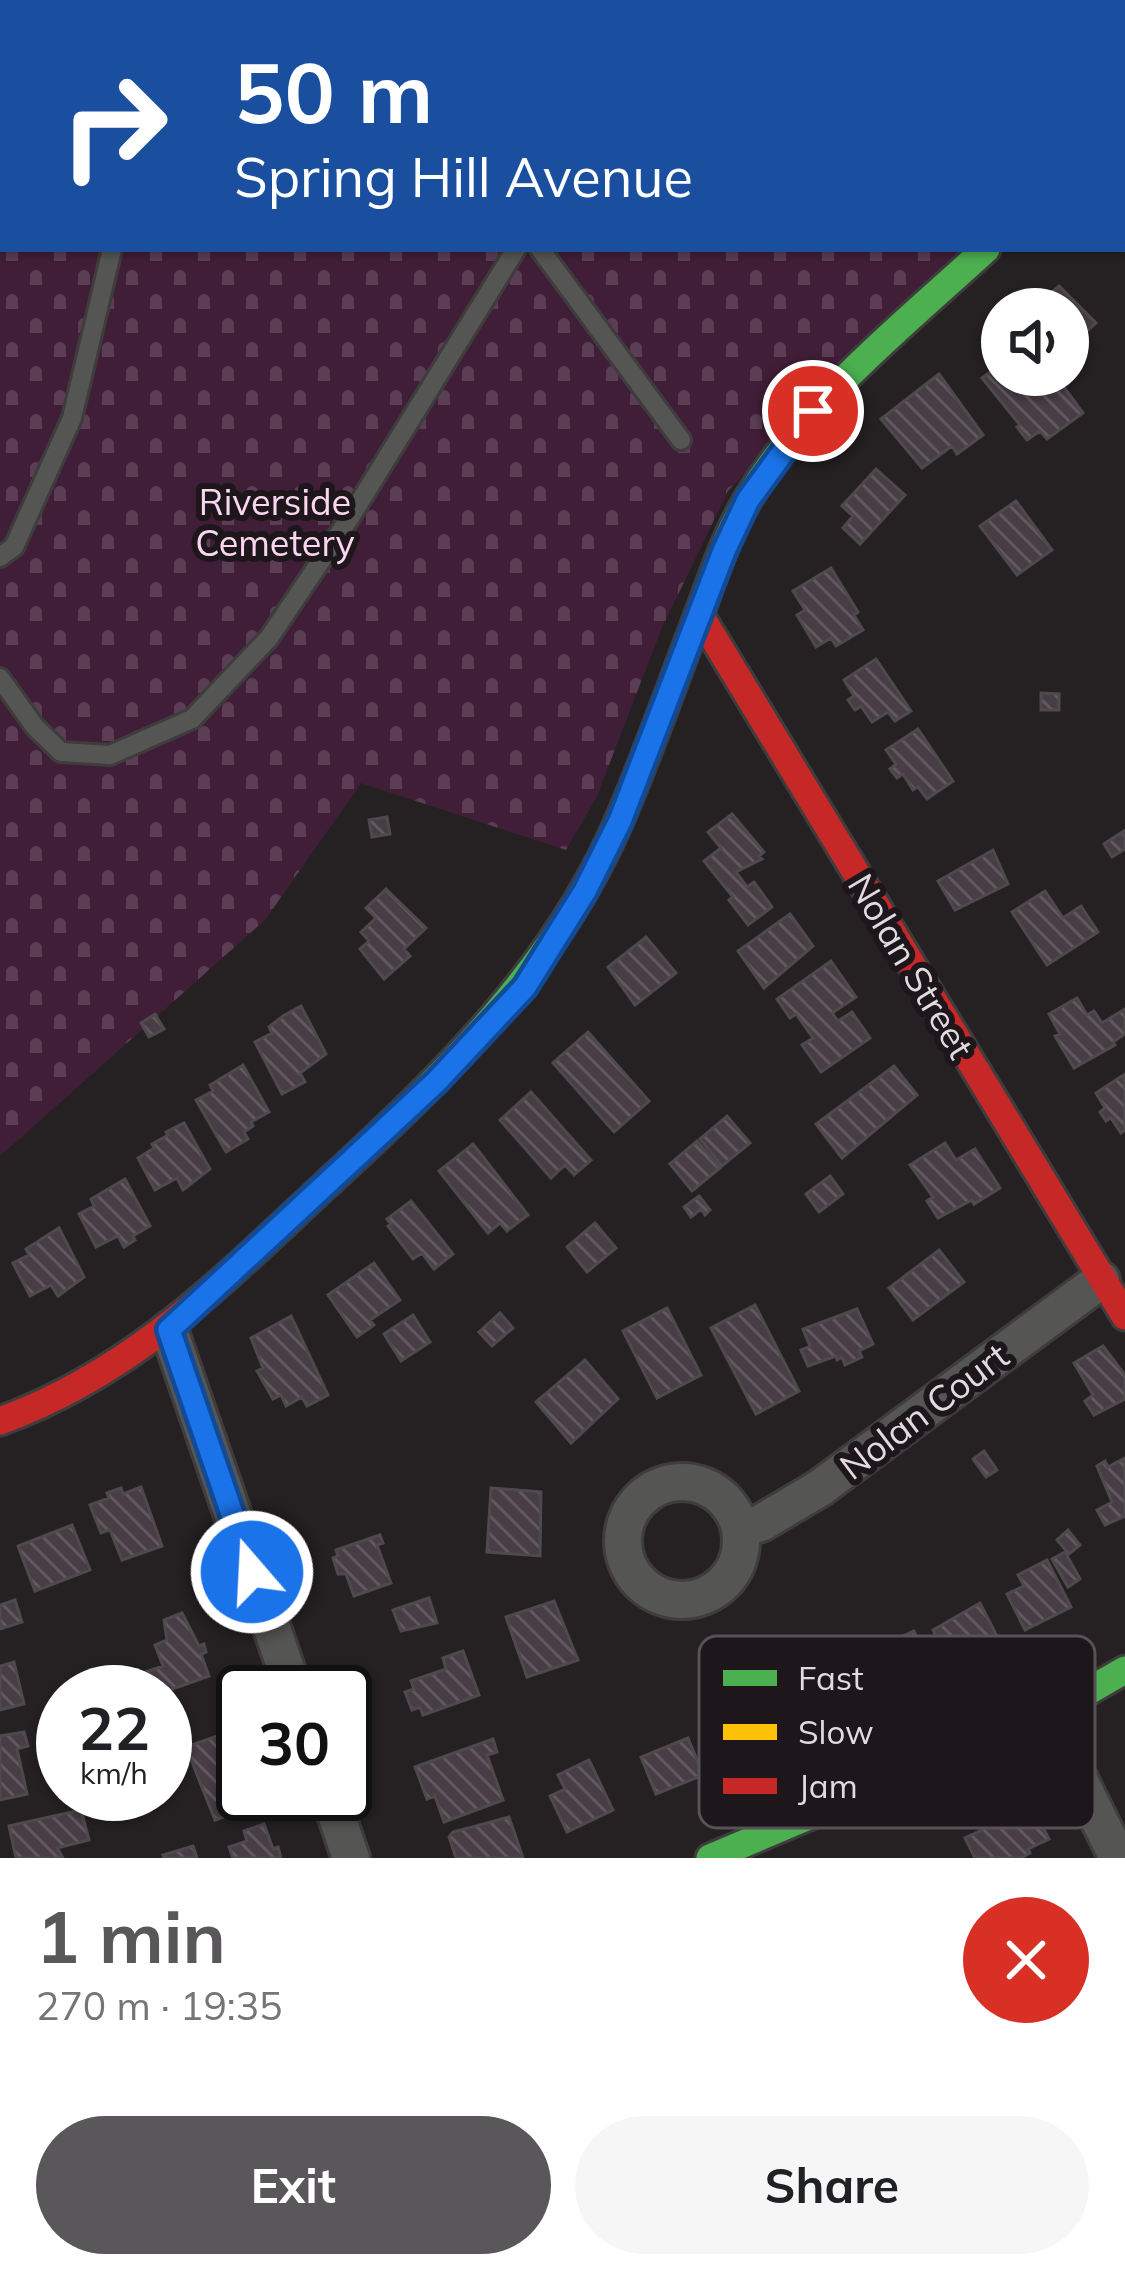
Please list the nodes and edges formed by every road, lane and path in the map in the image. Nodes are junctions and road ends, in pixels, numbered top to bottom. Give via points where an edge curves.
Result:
1 (111, 252) edge
2 (514, 252) edge
3 (542, 252) edge
4 (983, 252) edge
5 (681, 440) dead end
6 (0, 556) edge
7 (700, 614) junction
8 (0, 678) edge
9 (1101, 1280) junction
10 (1125, 1316) edge
11 (169, 1330) junction
12 (0, 1421) edge
13 (740, 1528) dead end
14 (285, 1665) edge
15 (1125, 1670) edge
16 (1095, 1687) edge
17 (1095, 1811) edge
18 (338, 1821) edge
19 (780, 1828) edge
20 (351, 1858) edge
21 (710, 1858) edge
22 (1118, 1858) edge

1 - 6 lane via 72,418 14,548
2 - 8 lane via 280,620 192,719 110,754 61,752
3 - 5 lane
4 - 7 street via 813,411 748,500
7 - 9 street, Nolan Street
7 - 11 street via 620,821 525,987 436,1082
9 - 10 street, Nolan Street
9 - 13 street, Nolan Court via 820,1488
11 - 12 street via 44,1407
11 - 14 street
15 - 16 street
17 - 22 street
18 - 20 street
19 - 21 street

